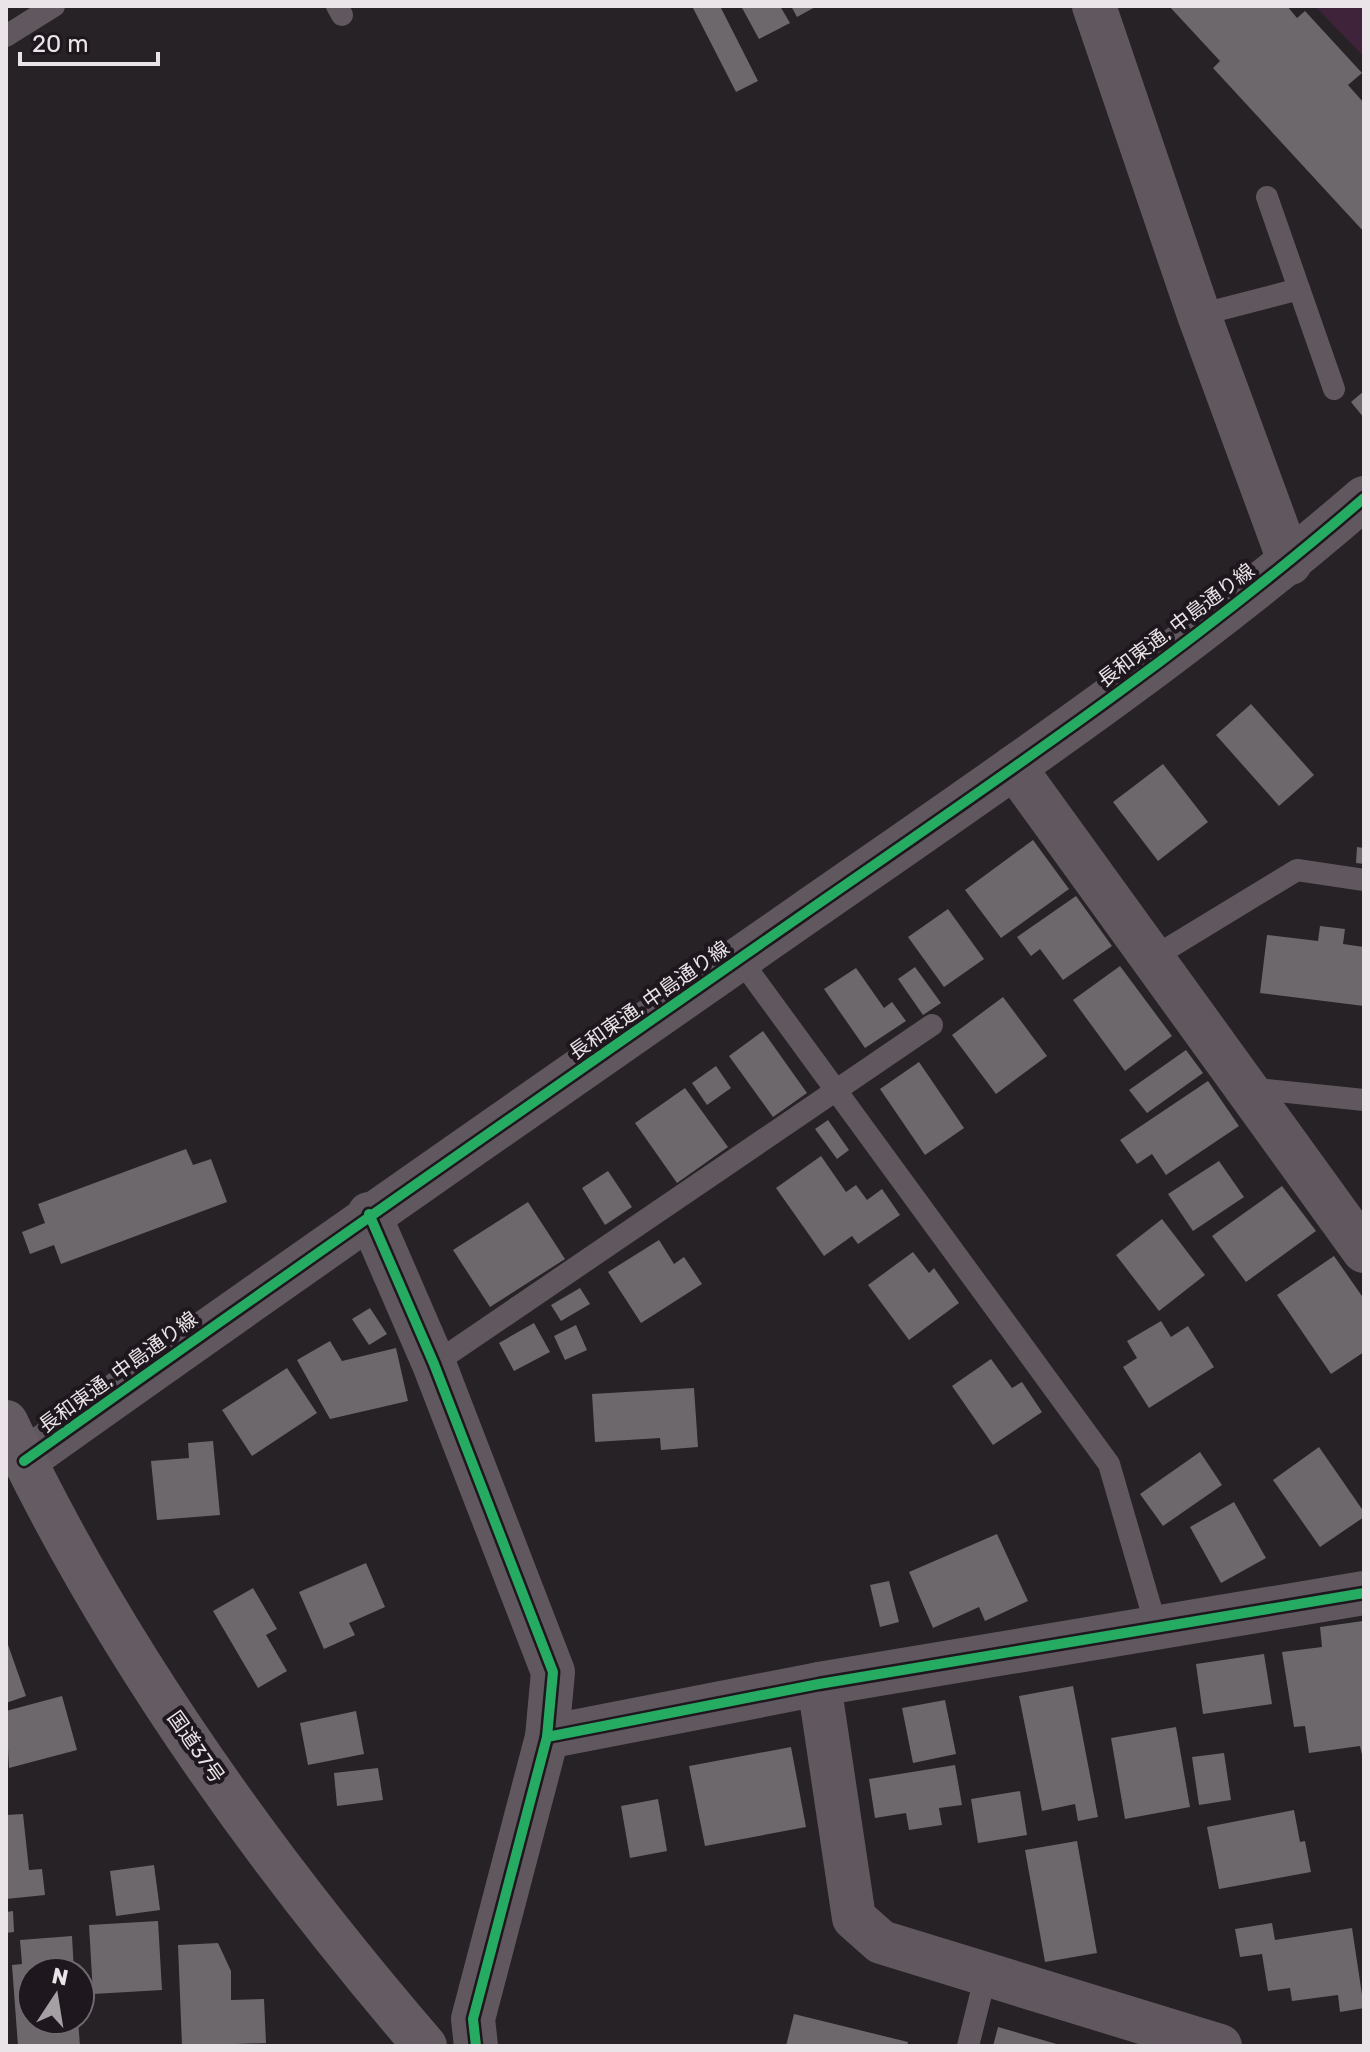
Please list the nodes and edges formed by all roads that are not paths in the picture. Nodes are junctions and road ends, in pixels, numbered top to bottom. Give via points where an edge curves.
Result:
1 (54, 6) edge
2 (1094, 6) edge
3 (6, 36) edge
4 (1267, 197) dead end
5 (1299, 289) junction
6 (1199, 315) junction
7 (1334, 389) dead end
8 (1364, 498) edge
9 (1290, 563) junction
10 (1014, 767) junction
11 (1364, 880) edge
12 (1154, 957) junction
13 (740, 959) junction
14 (932, 1025) dead end
15 (834, 1088) junction
16 (1248, 1088) junction
17 (1364, 1100) edge
18 (369, 1214) junction
19 (1364, 1251) edge
20 (434, 1364) junction
21 (15, 1441) edge
22 (1364, 1593) edge
23 (1156, 1626) junction
24 (819, 1684) junction
25 (547, 1737) junction
26 (986, 1974) junction
27 (425, 2046) edge
28 (476, 2046) edge
29 (968, 2046) edge
30 (1220, 2046) edge

1 - 3 lane
2 - 6 street
4 - 5 lane
5 - 6 lane
5 - 7 lane
6 - 9 street
8 - 9 street, 長和東通, 中島通り線
9 - 10 street, 長和東通, 中島通り線
10 - 12 street
10 - 13 street, 長和東通, 中島通り線
11 - 12 lane via 1297,870
12 - 16 street
13 - 15 lane
13 - 18 street, 長和東通, 中島通り線
14 - 15 lane
15 - 20 lane
15 - 23 lane via 1109,1464
16 - 17 lane
16 - 19 street
18 - 20 street
18 - 21 street, 長和東通, 中島通り線
20 - 25 street via 553,1672
21 - 27 highway, 国道37号 via 145,1673 281,1869
22 - 23 street
23 - 24 street
24 - 25 street
24 - 26 street via 854,1918 881,1942
25 - 28 street via 473,2019
26 - 29 lane
26 - 30 street

